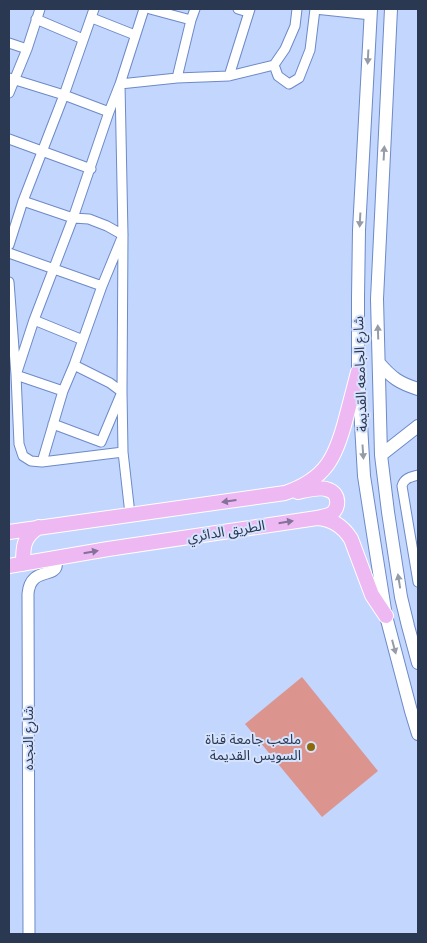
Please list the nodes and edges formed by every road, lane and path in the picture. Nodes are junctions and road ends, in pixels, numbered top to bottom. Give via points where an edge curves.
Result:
1 (40, 9) edge
2 (144, 9) edge
3 (150, 9) edge
4 (195, 9) edge
5 (238, 9) edge
6 (297, 9) edge
7 (315, 9) edge
8 (391, 9) edge
9 (249, 10) edge
10 (371, 12) edge
11 (93, 13) edge
12 (36, 19) junction
13 (191, 20) junction
14 (135, 35) junction
15 (83, 39) junction
16 (9, 43) edge
17 (26, 48) junction
18 (274, 65) junction
19 (229, 76) junction
20 (177, 78) junction
21 (12, 79) edge
22 (120, 84) junction
23 (9, 93) edge
24 (64, 95) junction
25 (109, 112) junction
26 (365, 124) junction
27 (385, 124) junction
28 (9, 139) edge
29 (43, 151) junction
30 (91, 169) junction
31 (24, 201) junction
32 (74, 218) junction
33 (123, 235) junction
34 (9, 245) edge
35 (9, 253) edge
36 (53, 269) junction
37 (9, 282) edge
38 (102, 286) junction
39 (34, 320) junction
40 (83, 340) junction
41 (379, 363) junction
42 (74, 365) junction
43 (358, 372) junction
44 (16, 375) junction
45 (418, 389) edge
46 (63, 391) junction
47 (122, 392) junction
48 (53, 424) junction
49 (418, 426) edge
50 (101, 442) junction
51 (123, 452) junction
52 (102, 454) junction
53 (382, 455) junction
54 (42, 462) junction
55 (418, 475) edge
56 (286, 493) junction
57 (130, 514) junction
58 (317, 518) junction
59 (418, 522) edge
60 (39, 527) junction
61 (410, 531) junction
62 (9, 532) edge
63 (56, 558) junction
64 (16, 565) edge
65 (417, 565) edge
66 (418, 582) edge
67 (386, 616) junction
68 (418, 663) edge
69 (418, 734) edge
70 (29, 934) edge

1 - 12 street
2 - 14 street
3 - 13 street
4 - 13 street
5 - 9 street
6 - 18 street via 295,26
7 - 10 street
7 - 18 street via 310,50 299,78 289,84 278,76
8 - 27 main road, شارع الجامعه القديمة
9 - 19 street
10 -> 26 main road, شارع الجامعه القديمة
11 - 14 street
11 - 15 street
12 - 15 street
12 - 17 street
13 - 20 street
14 - 22 street
15 - 24 street
16 - 17 street
17 - 21 street
18 - 19 street
19 - 20 street
20 - 22 street
21 - 23 street
21 - 24 street
22 - 25 street
22 - 33 street
24 - 25 street
24 - 29 street
25 - 30 street
26 - 27 main road
26 -> 43 main road, شارع الجامعه القديمة via 359,230
41 -> 27 main road, شارع الجامعه القديمة via 377,299
28 - 29 street
29 - 30 street
29 - 31 street
30 - 32 street
31 - 32 street
31 - 34 street
32 - 33 street via 107,226
32 - 36 street
33 - 38 street
33 - 47 street
35 - 36 street
36 - 38 street
36 - 39 street
37 - 44 street
38 - 40 street
39 - 40 street
39 - 44 street
40 - 42 street
41 - 45 main road via 390,376
41 - 53 main road, شارع الجامعه القديمة
42 - 46 street
42 - 47 street
43 - 56 main road, الطريق الدائري via 333,457 309,482
43 -> 67 main road, شارع الجامعه القديمة via 364,476
44 - 46 street
44 - 54 street via 19,444 23,456
46 - 48 street
47 - 50 street
47 - 51 street
48 - 50 street
48 - 54 street
49 - 53 main road
50 - 52 street
51 - 52 street
51 - 57 street
52 - 54 street
68 -> 53 main road, شارع الجامعه القديمة via 402,597
55 - 61 street via 405,480 402,486
56 -> 57 main road, الطريق الدائري
56 - 58 main road via 322,488 334,493 338,505 335,511
57 - 60 main road, الطريق الدائري
63 -> 58 main road, الطريق الدائري
58 - 67 main road, الطريق الدائري via 335,523 348,534 372,595
59 - 61 street
60 - 62 main road, الطريق الدائري
60 - 64 main road via 26,538
61 - 65 street
63 - 64 main road, الطريق الدائري
63 - 70 street, شارع النجده via 55,570 40,574 28,588
65 - 66 street
67 -> 69 main road, شارع الجامعه القديمة

